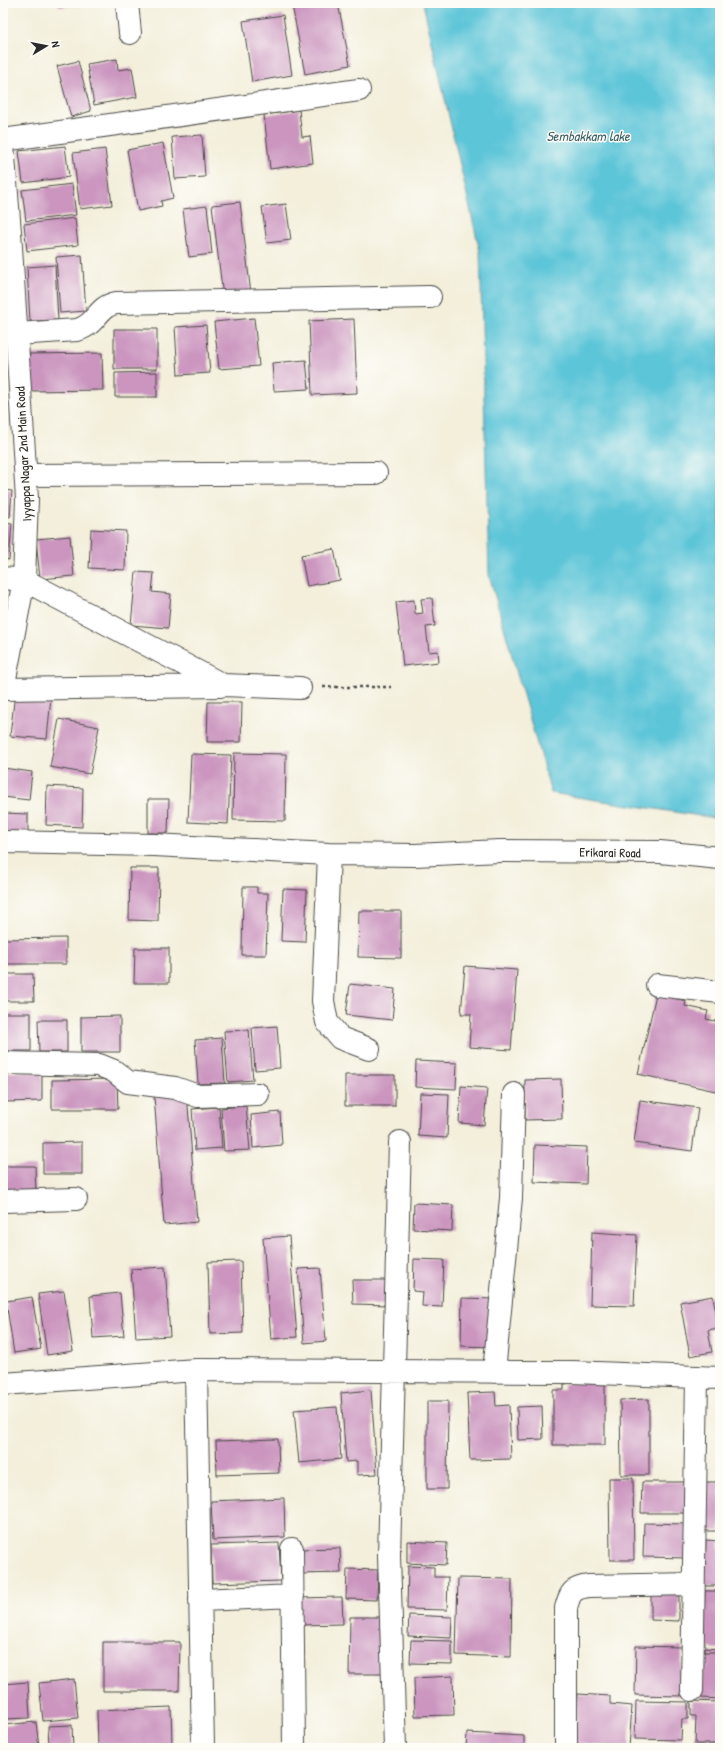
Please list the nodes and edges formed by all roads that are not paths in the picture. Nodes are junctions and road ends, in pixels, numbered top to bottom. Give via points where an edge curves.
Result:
1 (127, 3) edge
2 (130, 33) dead end
3 (359, 90) dead end
4 (3, 140) edge
5 (3, 145) edge
6 (7, 232) edge
7 (430, 297) dead end
8 (17, 334) junction
9 (12, 394) edge
10 (376, 473) dead end
11 (26, 475) junction
12 (3, 578) edge
13 (24, 580) junction
14 (223, 686) junction
15 (300, 688) road end
16 (3, 689) edge
17 (3, 842) edge
18 (329, 854) junction
19 (720, 858) edge
20 (656, 985) dead end
21 (720, 992) edge
22 (369, 1049) dead end
23 (3, 1063) edge
24 (258, 1094) dead end
25 (514, 1094) dead end
26 (400, 1142) dead end
27 (76, 1199) dead end
28 (3, 1201) edge
29 (196, 1370) junction
30 (395, 1372) junction
31 (494, 1372) junction
32 (697, 1377) junction
33 (720, 1378) edge
34 (3, 1384) edge
35 (292, 1549) dead end
36 (693, 1584) junction
37 (293, 1596) junction
38 (200, 1600) junction
39 (692, 1690) dead end
40 (203, 1748) edge
41 (294, 1748) edge
42 (396, 1748) edge
43 (566, 1748) edge

1 - 2 street
3 - 4 street
5 - 6 street, Iyyappa Nagar 2nd Main Road
6 - 8 street, Iyyappa Nagar 2nd Main Road
7 - 8 street via 116,303 108,304 91,324 84,328
8 - 9 street, Iyyappa Nagar 2nd Main Road
9 - 11 street, Iyyappa Nagar 2nd Main Road
10 - 11 street
11 - 13 street, Iyyappa Nagar 2nd Main Road
12 - 13 street
13 - 14 street
13 - 16 street, Iyyappa Nagar 2nd Main Road
14 - 15 street
14 - 16 street
17 - 18 street, Erikarai Road via 154,845
18 - 19 street, Erikarai Road via 660,852
18 - 22 street via 323,1001 327,1022 340,1038
20 - 21 street
23 - 24 street via 99,1065 114,1071 128,1082 175,1088 198,1096
25 - 31 street via 510,1198
26 - 30 street
27 - 28 street
29 - 30 street
29 - 34 street
29 - 38 street
30 - 31 street
30 - 42 street via 389,1556
31 - 32 street
32 - 33 street
32 - 36 street
35 - 37 street
36 - 39 street
36 - 43 street via 577,1587 569,1596 566,1608
37 - 38 street
37 - 41 street
38 - 40 street

